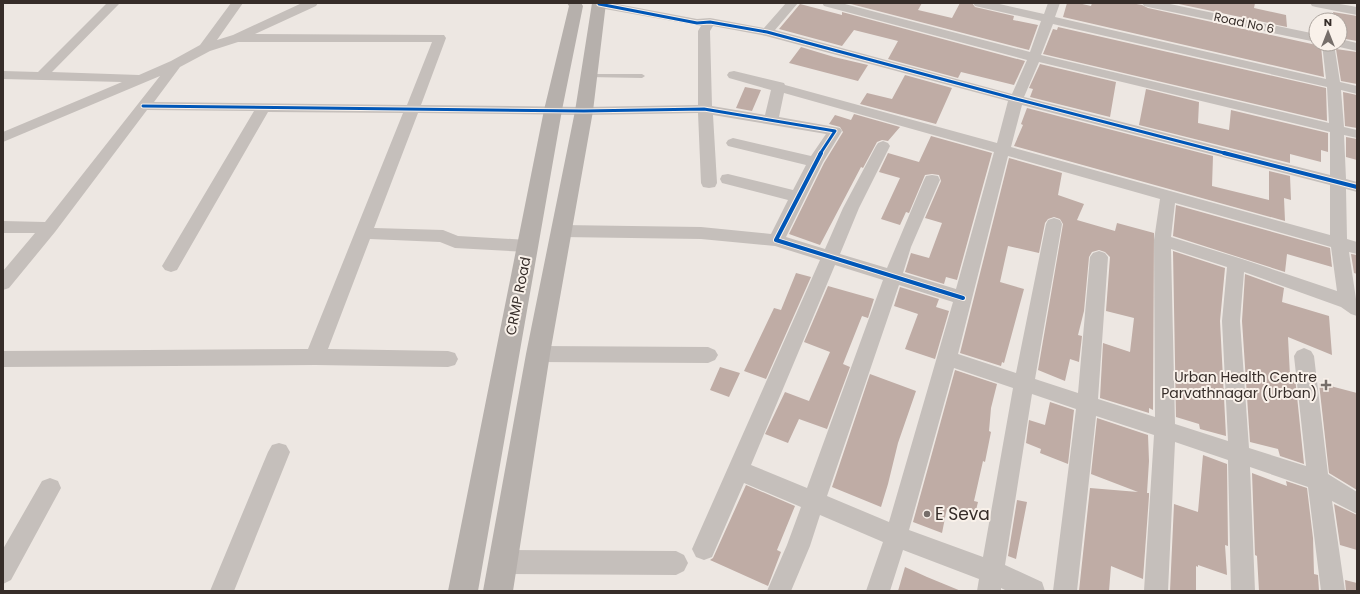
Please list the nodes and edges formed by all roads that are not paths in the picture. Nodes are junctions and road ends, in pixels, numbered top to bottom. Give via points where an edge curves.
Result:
1 (114, 3) edge
2 (237, 3) edge
3 (312, 3) edge
4 (574, 3) edge
5 (648, 3) edge
6 (792, 3) edge
7 (828, 3) edge
8 (979, 3) edge
9 (1148, 3) edge
10 (599, 4) edge
11 (1322, 4) edge
12 (1050, 11) edge
13 (1357, 11) edge
14 (710, 22) junction
15 (768, 32) junction
16 (1308, 36) edge
17 (238, 38) junction
18 (205, 48) junction
19 (1329, 52) edge
20 (1034, 58) junction
21 (176, 64) junction
22 (3, 75) edge
23 (42, 75) junction
24 (734, 75) dead end
25 (589, 76) junction
26 (642, 76) dead end
27 (142, 78) junction
28 (1334, 85) junction
29 (779, 86) junction
30 (1357, 90) edge
31 (1016, 99) junction
32 (143, 106) junction
33 (263, 108) junction
34 (412, 109) junction
35 (704, 109) junction
36 (553, 110) junction
37 (584, 111) junction
38 (771, 120) junction
39 (1337, 129) junction
40 (1357, 134) edge
41 (3, 137) edge
42 (732, 143) dead end
43 (883, 146) dead end
44 (1002, 150) junction
45 (815, 162) junction
46 (728, 179) dead end
47 (932, 180) dead end
48 (1338, 182) junction
49 (709, 183) dead end
50 (1357, 187) edge
51 (1168, 195) junction
52 (798, 197) junction
53 (1054, 224) dead end
54 (3, 227) edge
55 (49, 228) junction
56 (562, 230) junction
57 (363, 233) junction
58 (776, 240) junction
59 (1162, 240) junction
60 (1339, 243) junction
61 (528, 246) junction
62 (1357, 248) edge
63 (1099, 257) dead end
64 (830, 258) junction
65 (1236, 263) junction
66 (171, 266) dead end
67 (892, 277) junction
68 (3, 283) edge
69 (963, 298) junction
70 (1352, 306) edge
71 (538, 354) junction
72 (708, 355) dead end
73 (1304, 356) dead end
74 (315, 357) junction
75 (947, 358) junction
76 (3, 359) edge
77 (448, 359) dead end
78 (1024, 383) junction
79 (1087, 405) junction
80 (1165, 429) junction
81 (279, 452) dead end
82 (1240, 455) junction
83 (738, 470) junction
84 (1318, 480) junction
85 (50, 488) dead end
86 (814, 500) junction
87 (1357, 504) edge
88 (896, 536) junction
89 (704, 549) dead end
90 (503, 562) junction
91 (676, 563) dead end
92 (3, 572) edge
93 (991, 581) edge
94 (222, 591) edge
95 (463, 591) edge
96 (498, 591) edge
97 (779, 591) edge
98 (878, 591) edge
99 (1034, 591) edge
100 (1065, 591) edge
101 (1156, 591) edge
102 (1243, 591) edge
103 (1333, 591) edge

1 - 23 street
2 - 18 street
3 - 17 street
4 - 36 main road, CRMP Road via 576,6
5 - 14 street via 704,15
6 - 15 street
7 - 20 street
8 - 12 street
9 - 16 street, Road No 6
10 - 14 street via 697,23
10 - 25 main road
11 - 13 street
12 - 20 street
12 - 28 street
14 - 15 street
14 - 35 street via 704,31
15 - 31 street
17 - 18 street
17 - 34 street via 440,38
18 - 21 street
19 - 28 street
20 - 31 street
20 - 39 street
21 - 27 street
21 - 32 street
22 - 23 street
23 - 27 street
24 - 29 street
25 - 26 lane
25 - 37 main road
27 - 41 street
28 - 30 street
28 - 39 street
29 - 38 street
29 - 44 street
31 - 44 street
31 - 48 street
32 - 33 street
32 - 55 street
33 - 34 street
33 - 66 street
34 - 36 street
34 - 57 street
35 - 37 street
35 - 38 street
35 - 49 street
36 - 37 street
36 - 61 main road, CRMP Road
37 - 56 main road
38 - 45 street via 835,131
39 - 40 street
39 - 48 street
42 - 45 street
43 - 64 street via 851,208
44 - 51 street
44 - 69 street
45 - 52 street
46 - 52 street
47 - 67 street
48 - 50 street
48 - 60 street
51 - 59 street
51 - 60 street
52 - 58 street
53 - 78 street
54 - 55 street
55 - 68 street
56 - 58 street via 701,233
56 - 71 main road
57 - 61 street via 443,236 455,242
57 - 74 street
58 - 64 street
59 - 65 street
59 - 80 street
60 - 62 street
60 - 70 street
61 - 95 main road, CRMP Road
63 - 79 street
64 - 67 street
64 - 83 street
65 - 70 street
65 - 82 street via 1231,321
67 - 69 street
67 - 86 street
69 - 75 street
71 - 72 street
71 - 90 main road
73 - 84 street
74 - 76 street
74 - 77 street
75 - 78 street
75 - 88 street
78 - 79 street
78 - 93 street
79 - 80 street
79 - 100 street
80 - 82 street
80 - 101 street
81 - 94 street
82 - 84 street
82 - 102 street
83 - 86 street
83 - 89 street
84 - 87 street
84 - 103 street
85 - 92 street
86 - 88 street
86 - 97 street
88 - 93 street
88 - 98 street
90 - 91 street
90 - 96 main road
93 - 99 street

